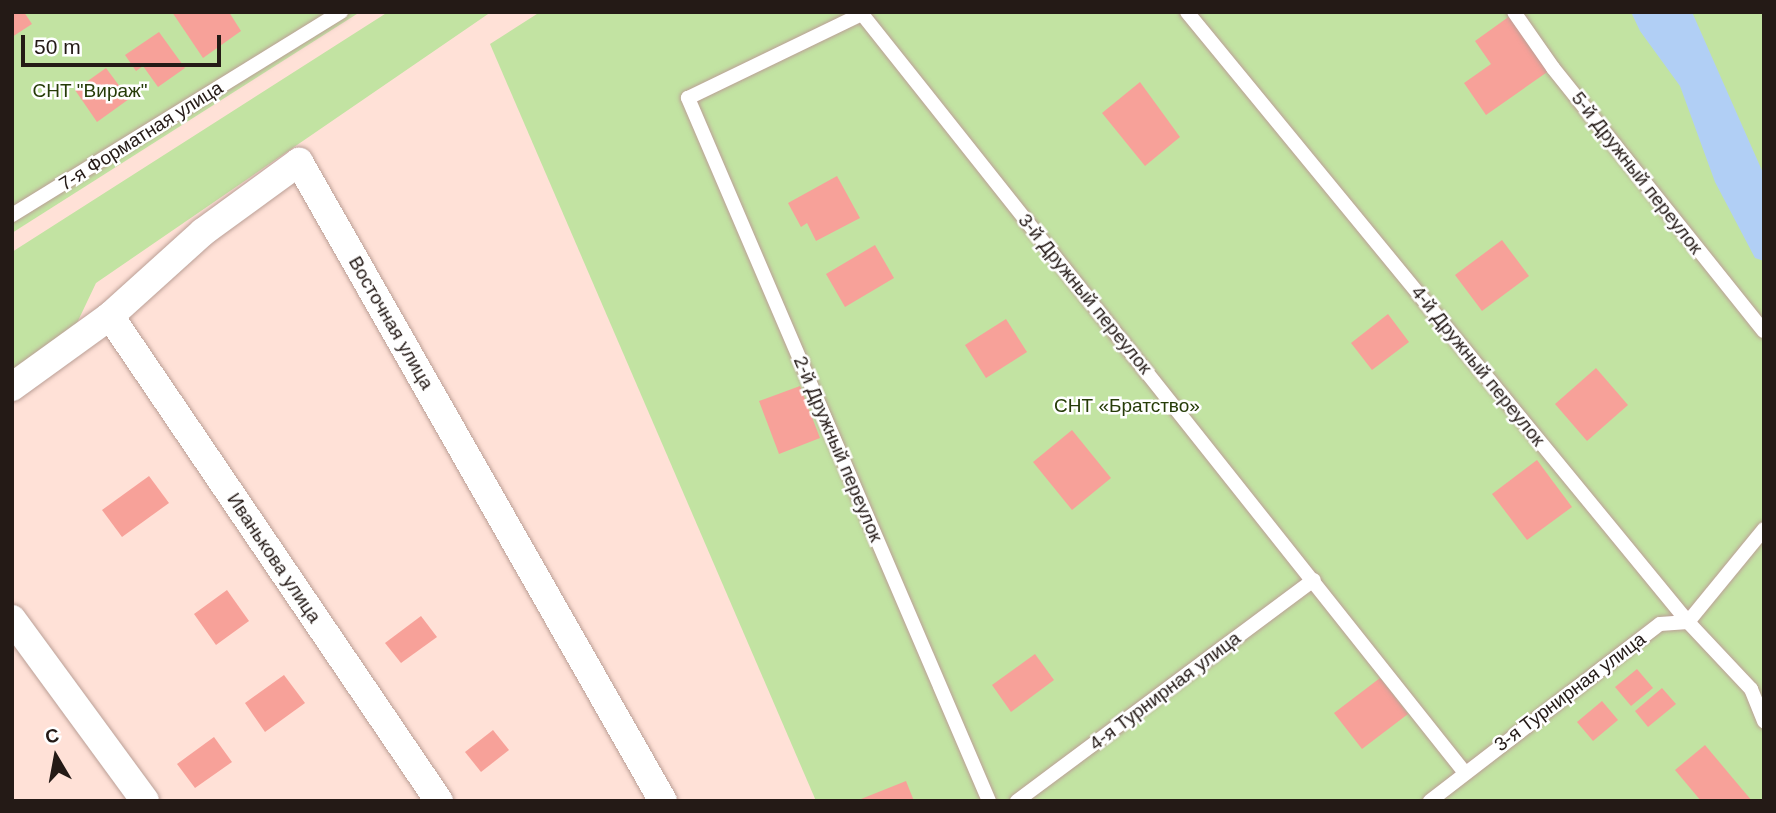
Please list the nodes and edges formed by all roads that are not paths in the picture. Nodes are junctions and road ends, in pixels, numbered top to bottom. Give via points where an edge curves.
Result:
1 (341, 12) edge
2 (1186, 12) edge
3 (1514, 12) edge
4 (862, 14) edge
5 (12, 215) edge
6 (110, 316) junction
7 (1764, 331) edge
8 (12, 387) edge
9 (1764, 529) edge
10 (1314, 580) junction
11 (12, 619) edge
12 (1688, 622) junction
13 (1757, 689) edge
14 (1764, 721) edge
15 (1465, 773) junction
16 (145, 801) edge
17 (439, 801) edge
18 (663, 801) edge
19 (989, 801) edge
20 (1017, 801) edge
21 (1430, 801) edge

1 - 5 lane, 7-я Форматная улица
2 - 12 lane, 4-й Дружный переулок
3 - 7 lane, 5-й Дружный переулок via 1553,68
4 - 10 lane, 3-й Дружный переулок
4 - 19 lane, 2-й Дружный переулок via 688,97
6 - 8 street, Восточная улица
6 - 17 street, Иванькова улица
6 - 18 street, Восточная улица via 203,232 299,162
9 - 12 lane
10 - 15 lane, 3-й Дружный переулок
10 - 20 lane, 4-я Турнирная улица
11 - 16 street
12 - 13 lane, 4-й Дружный переулок
12 - 15 lane, 3-я Турнирная улица via 1660,624
13 - 14 lane, 4-й Дружный переулок
15 - 21 lane, 3-я Турнирная улица

